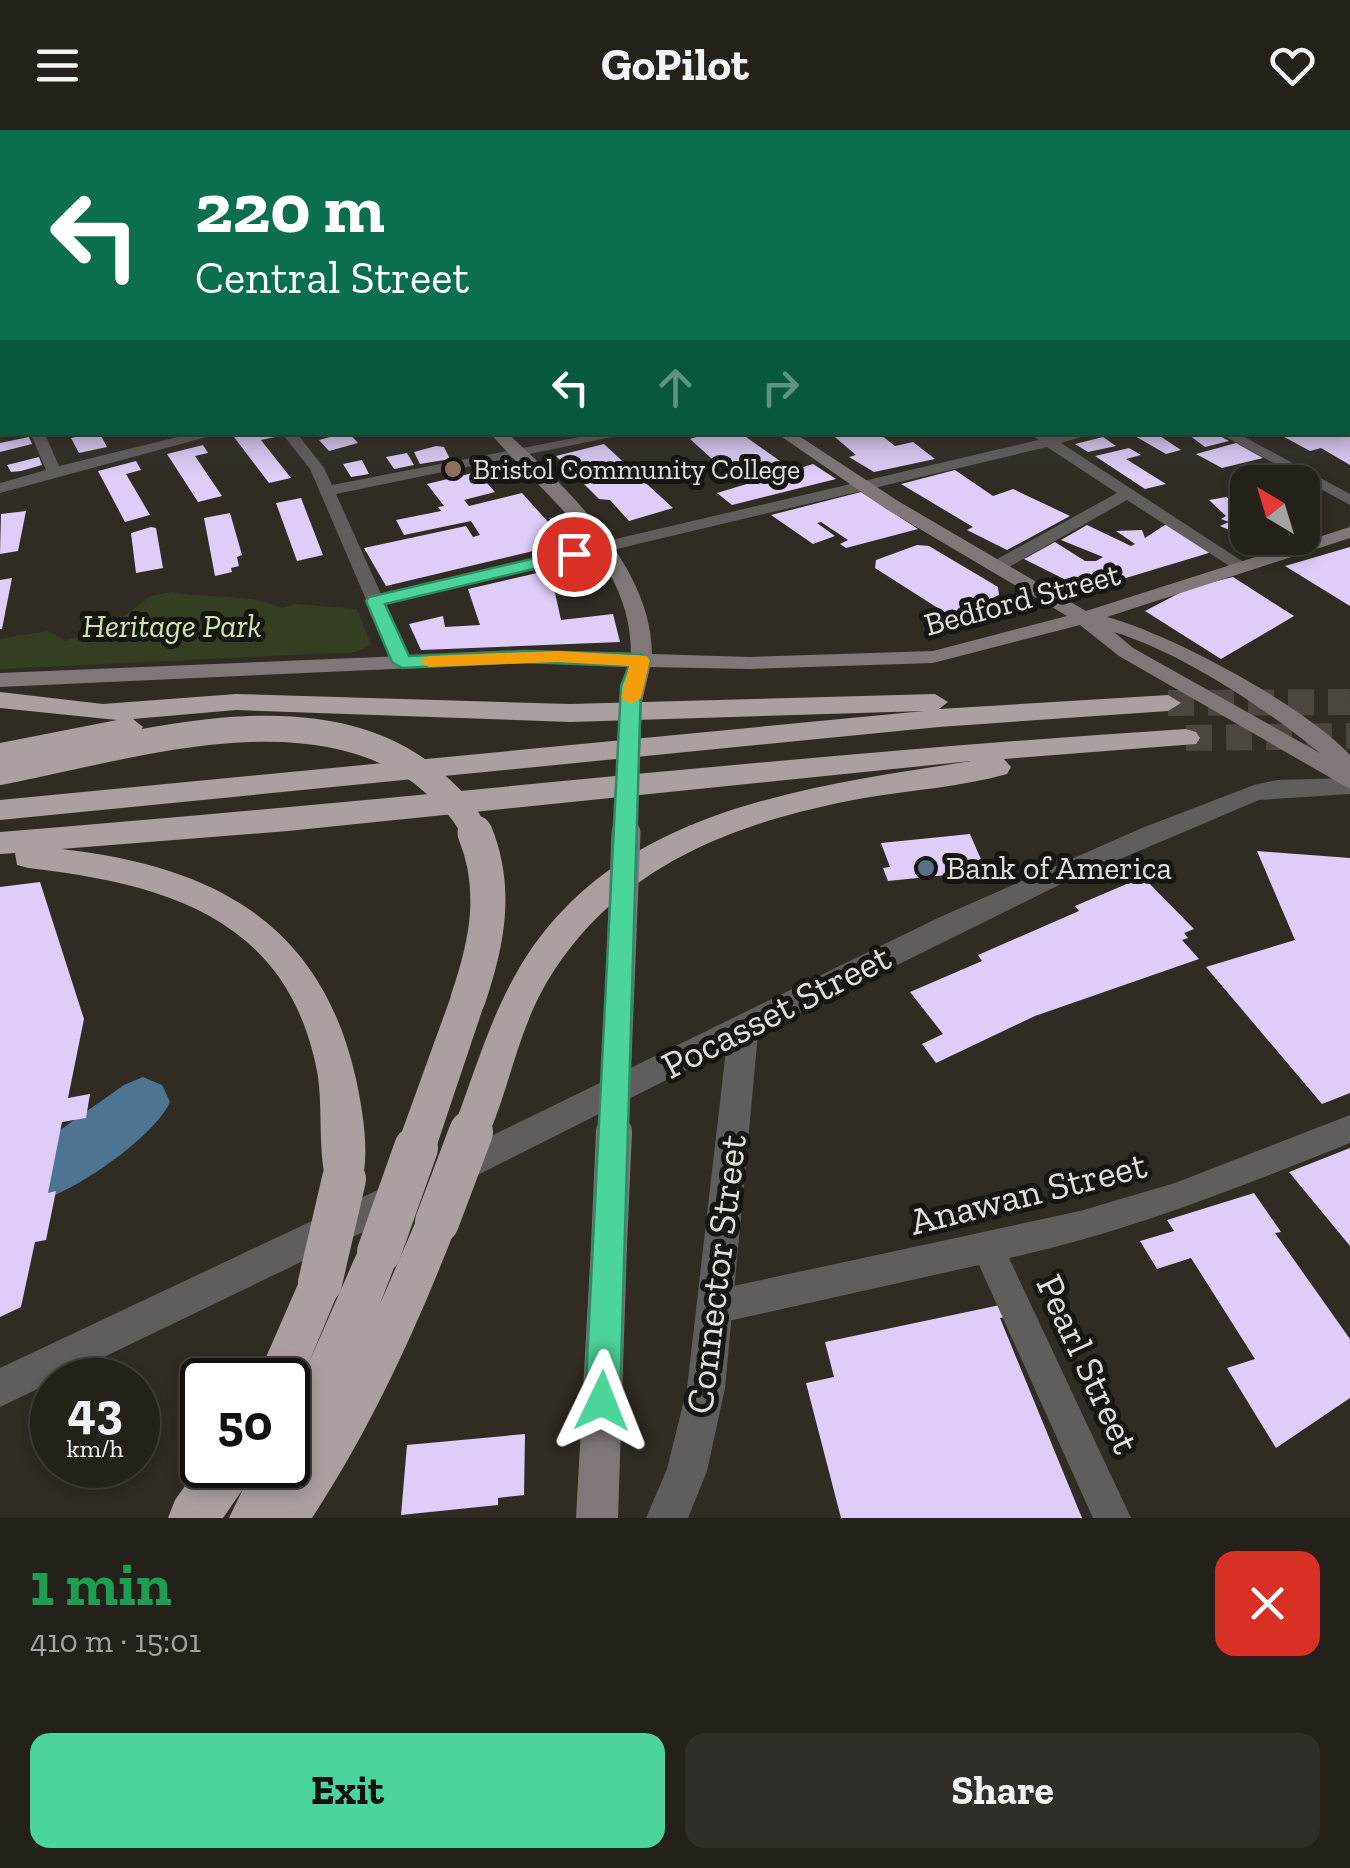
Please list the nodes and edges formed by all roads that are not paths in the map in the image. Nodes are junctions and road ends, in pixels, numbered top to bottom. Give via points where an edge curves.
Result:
1 (38, 435) edge
2 (208, 435) edge
3 (291, 435) edge
4 (499, 435) edge
5 (615, 435) edge
6 (786, 435) edge
7 (1230, 435) edge
8 (1042, 438) edge
9 (518, 454) junction
10 (54, 471) junction
11 (861, 485) junction
12 (0, 488) edge
13 (327, 490) junction
14 (1125, 495) junction
15 (1350, 500) edge
16 (1350, 532) edge
17 (602, 548) junction
18 (1240, 565) junction
19 (996, 567) junction
20 (375, 601) junction
21 (1084, 618) junction
22 (640, 660) junction
23 (402, 662) junction
24 (0, 680) edge
25 (0, 700) edge
26 (1168, 703) tunnel mouth
27 (341, 704) junction
28 (1091, 706) junction
29 (1186, 738) tunnel mouth
30 (1083, 747) junction
31 (0, 752) edge
32 (1350, 770) edge
33 (0, 772) edge
34 (1350, 783) edge
35 (0, 810) edge
36 (0, 843) edge
37 (97, 849) junction
38 (0, 856) edge
39 (744, 1025) junction
40 (1350, 1129) edge
41 (986, 1246) junction
42 (716, 1307) junction
43 (288, 1358) edge
44 (0, 1388) edge
45 (310, 1412) edge
46 (214, 1488) edge
47 (270, 1488) edge
48 (193, 1518) edge
49 (254, 1518) edge
50 (283, 1518) edge
51 (597, 1518) edge
52 (667, 1518) edge
53 (1112, 1518) edge

1 - 10 street
2 - 10 street
3 - 13 street via 310,455
4 - 9 main road
5 - 9 street
6 - 11 main road
7 - 15 street
8 - 11 street
8 - 14 street
9 - 13 street
9 - 17 main road
10 - 12 street
11 - 17 street
11 - 19 main road
13 - 20 street
14 - 18 street
14 - 19 street
16 - 18 main road, Bedford Street
17 - 20 street
17 - 22 main road via 630,602
18 - 21 main road, Bedford Street
19 - 21 main road
20 - 23 street
21 - 22 main road, Bedford Street via 932,657
21 - 32 main road via 1145,636 1234,686 1330,746
21 - 34 main road via 1126,652
22 - 23 main road, Bedford Street
22 - 51 main road, bridge via 631,686
23 - 24 main road, Bedford Street
25 - 27 highway via 103,713 236,702
26 - 28 highway
27 - 28 highway via 570,713 897,701
27 - 31 highway via 163,721
28 - 35 highway
29 - 30 highway
30 - 37 highway via 898,758
30 - 50 highway, bridge via 711,824 659,850 596,896 545,957 518,1006 373,1371
33 - 45 highway, bridge via 258,729 334,735 400,756 452,797 470,824 490,889 489,928 379,1252
34 - 39 street, Pocasset Street via 1277,788 1218,807 1040,882
36 - 37 highway
37 - 38 highway
37 - 43 highway, bridge via 258,930 322,1012 338,1059 344,1179 320,1282
39 - 42 street, Connector Street
39 - 44 street, Pocasset Street
40 - 41 street, Anawan Street via 1175,1198
41 - 42 street, Anawan Street
41 - 53 street, Pearl Street
42 - 52 street, Connector Street via 695,1444
46 - 48 highway
47 - 49 highway

